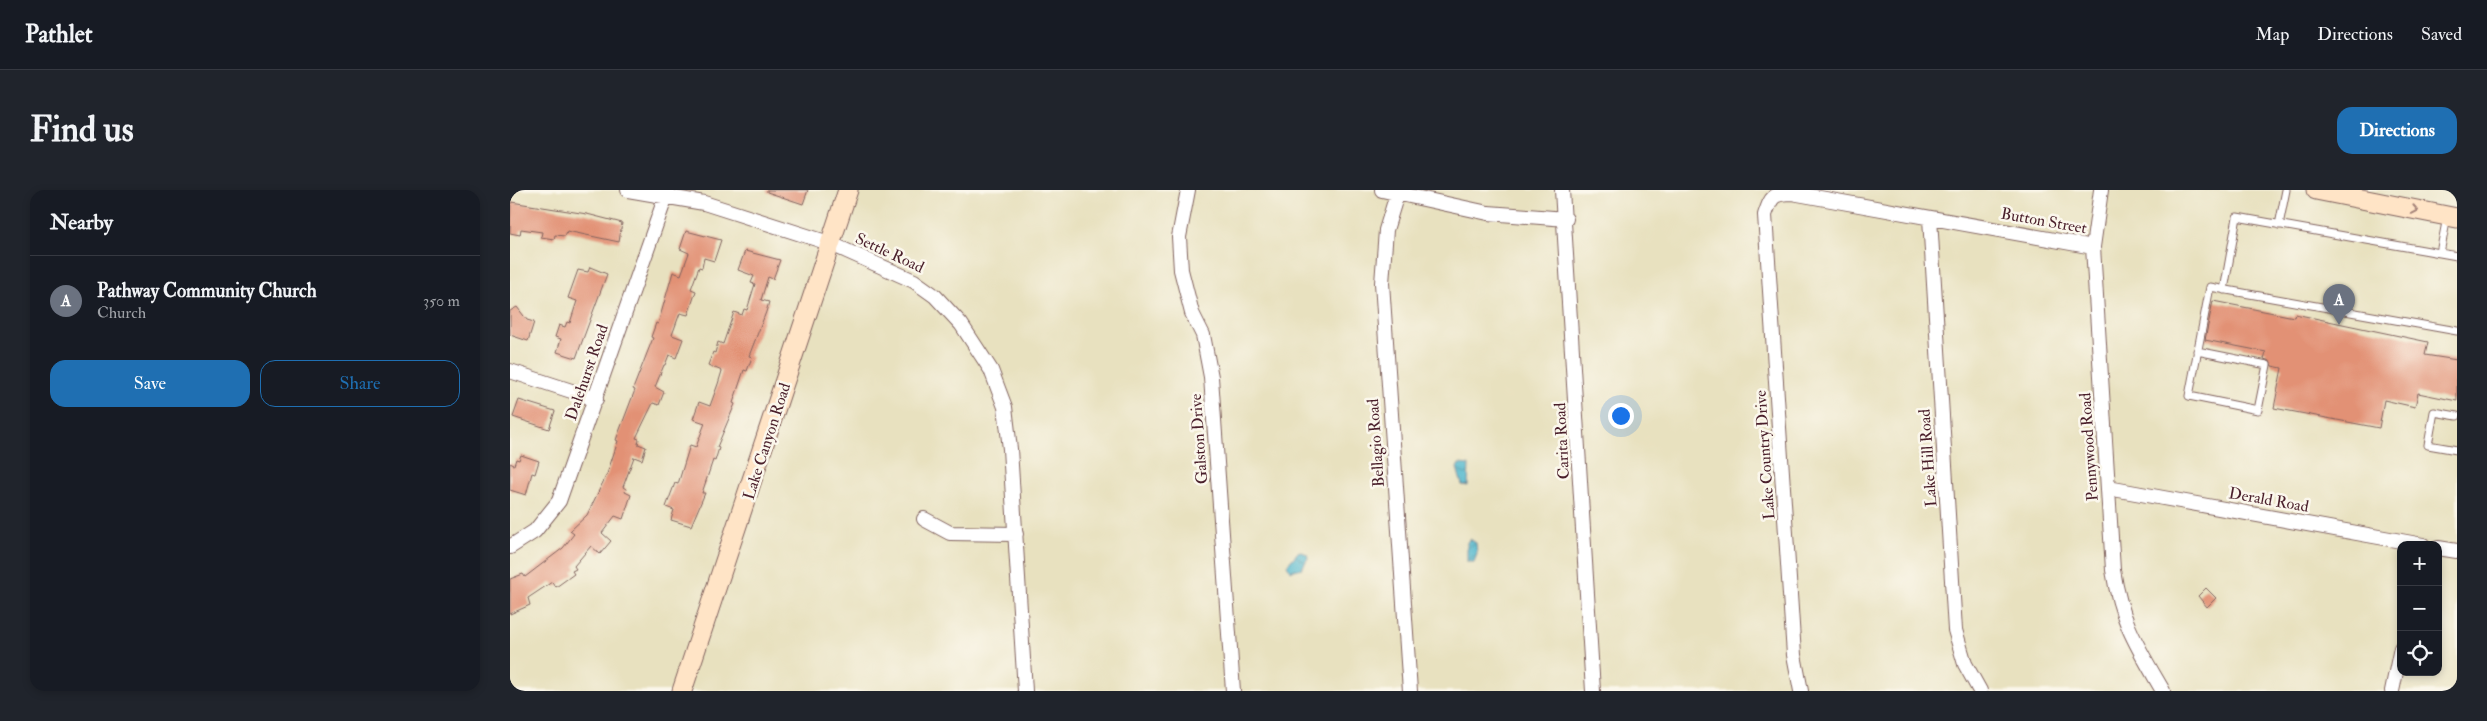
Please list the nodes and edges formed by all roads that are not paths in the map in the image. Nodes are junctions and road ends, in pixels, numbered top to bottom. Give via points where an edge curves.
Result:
1 (628, 190) edge
2 (848, 190) edge
3 (1188, 190) edge
4 (1382, 190) edge
5 (1562, 190) edge
6 (2101, 190) edge
7 (2286, 190) edge
8 (2316, 190) edge
9 (667, 193) edge
10 (1397, 194) junction
11 (1765, 216) joint
12 (2452, 217) edge
13 (1930, 218) junction
14 (1566, 219) junction
15 (2279, 225) junction
16 (829, 243) junction
17 (2093, 247) junction
18 (2440, 253) junction
19 (2457, 256) edge
20 (2224, 290) junction
21 (2457, 331) edge
22 (2197, 351) junction
23 (510, 371) edge
24 (596, 399) junction
25 (2457, 416) edge
26 (2457, 450) edge
27 (2108, 488) junction
28 (924, 518) dead end
29 (1016, 534) junction
30 (2400, 541) edge
31 (510, 547) edge
32 (2442, 549) edge
33 (2457, 552) edge
34 (2397, 667) edge
35 (682, 691) edge
36 (1025, 691) edge
37 (1233, 691) edge
38 (1410, 691) edge
39 (1593, 691) edge
40 (1801, 691) edge
41 (1980, 691) edge
42 (2163, 691) edge
43 (2392, 691) edge

1 - 9 street, Settle Road
2 - 16 street, Lake Canyon Road
3 - 37 street, Galston Drive via 1179,237 1181,270 1192,312 1203,335 1211,377
4 - 10 street
5 - 14 street, Carita Road
6 - 17 street, Pennywood Road
7 - 15 lane
8 -> 12 street
9 - 16 street, Settle Road
9 - 24 street, Dalehurst Road
10 - 14 street via 1488,213
10 - 38 street, Bellagio Road via 1386,230 1382,283
11 - 13 street, Button Street via 1771,200 1779,193 1792,193
11 - 40 street, Lake Country Drive via 1794,655
12 - 18 lane
13 - 17 street, Button Street
13 - 41 street, Lake Hill Road via 1955,630 1965,664
14 - 39 street, Carita Road
15 - 18 lane
15 - 20 lane via 2237,217
16 - 29 street, Settle Road via 914,281 935,296 978,346 991,370 1004,408
16 - 35 street, Lake Canyon Road
17 - 27 street, Pennywood Road
18 - 19 lane
20 - 21 lane
20 - 22 lane via 2210,287
22 - 22 lane via 2189,396 2258,410 2267,365
23 - 24 street
24 - 31 street, Dalehurst Road via 559,501 535,531
25 - 26 lane via 2434,412 2428,445
27 - 30 street, Derald Road
27 - 42 street, Pennywood Road via 2118,602 2136,644
28 - 29 street via 950,533
29 - 36 street, Settle Road
32 - 33 street
34 - 43 street

